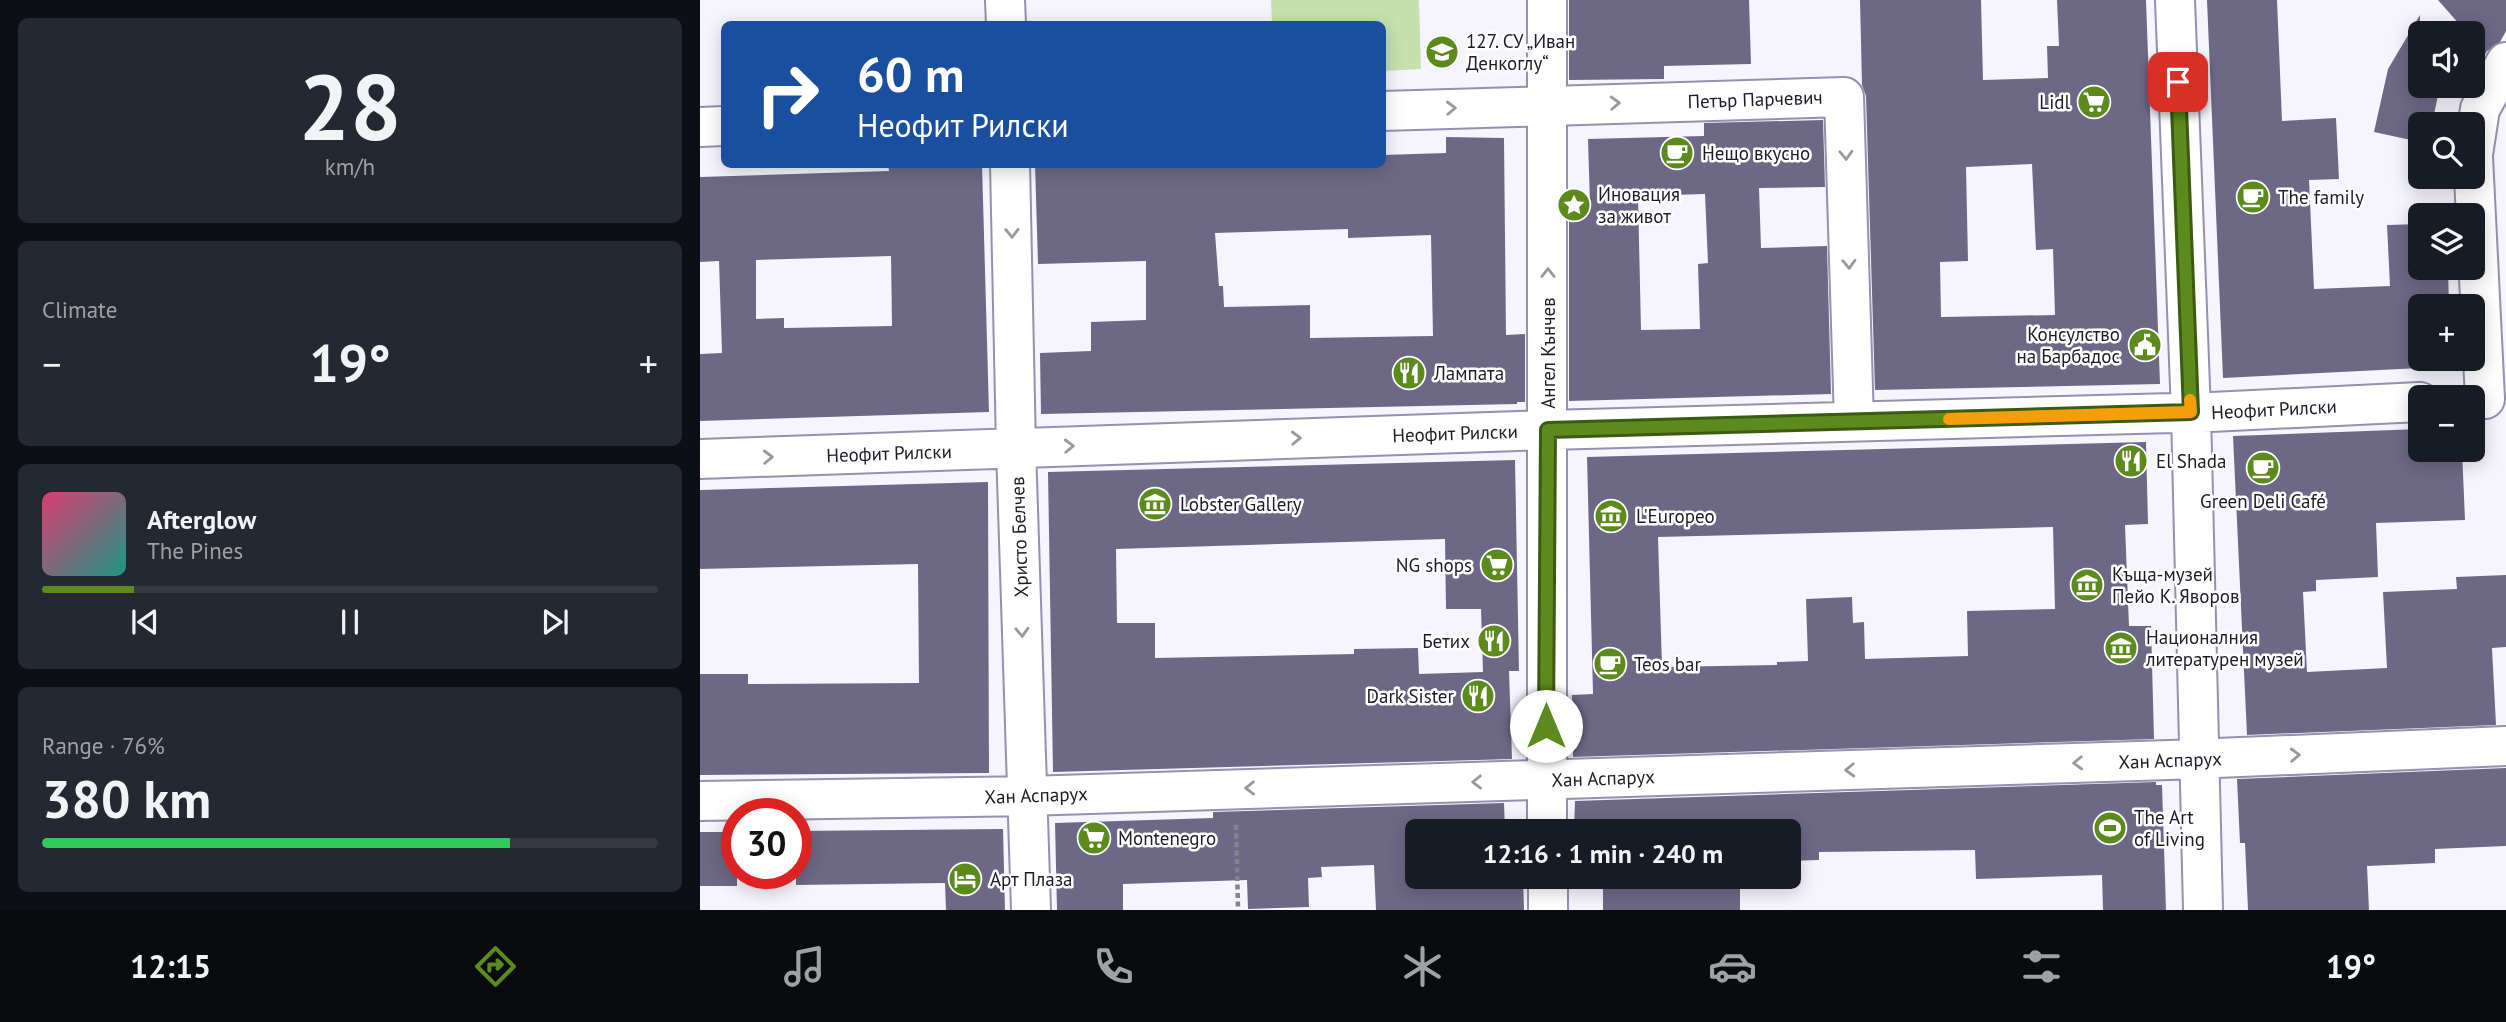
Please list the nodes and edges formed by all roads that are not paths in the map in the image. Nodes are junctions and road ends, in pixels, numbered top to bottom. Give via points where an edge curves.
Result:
1 (1005, 0) edge
2 (1546, 0) edge
3 (2175, 0) edge
4 (1006, 21) edge
5 (2506, 62) edge
6 (1547, 105) junction
7 (1386, 111) edge
8 (2480, 112) edge
9 (721, 126) edge
10 (700, 127) edge
11 (1010, 168) edge
12 (2475, 189) edge
13 (2488, 399) edge
14 (2408, 403) edge
15 (2191, 412) junction
16 (1854, 421) junction
17 (1548, 430) junction
18 (1016, 448) junction
19 (700, 459) edge
20 (2506, 746) edge
21 (2200, 759) junction
22 (1546, 780) junction
23 (1027, 796) junction
24 (700, 801) edge
25 (1547, 819) edge
26 (1548, 889) edge
27 (1031, 910) edge
28 (1548, 910) edge
29 (2203, 910) edge

1 - 4 street
2 - 6 street, Ангел Кънчев
3 - 15 street
5 - 8 street
7 -> 6 street, Петър Парчевич
6 -> 16 street, Петър Парчевич via 1844,97
17 -> 6 street, Ангел Кънчев
9 - 10 street
11 -> 18 street, Христо Белчев
12 - 13 street
14 - 15 street, Неофит Рилски
15 - 16 street, Неофит Рилски
15 - 21 street
16 - 17 street, Неофит Рилски
18 -> 17 street, Неофит Рилски
17 - 22 street, Ангел Кънчев
19 -> 18 street, Неофит Рилски
18 -> 23 street, Христо Белчев
21 -> 20 street, Хан Аспарух
21 -> 22 street, Хан Аспарух
21 - 29 street
22 -> 23 street, Хан Аспарух
22 - 25 street, Ангел Кънчев
23 - 24 street, Хан Аспарух
23 - 27 street, Христо Белчев
26 - 28 street

